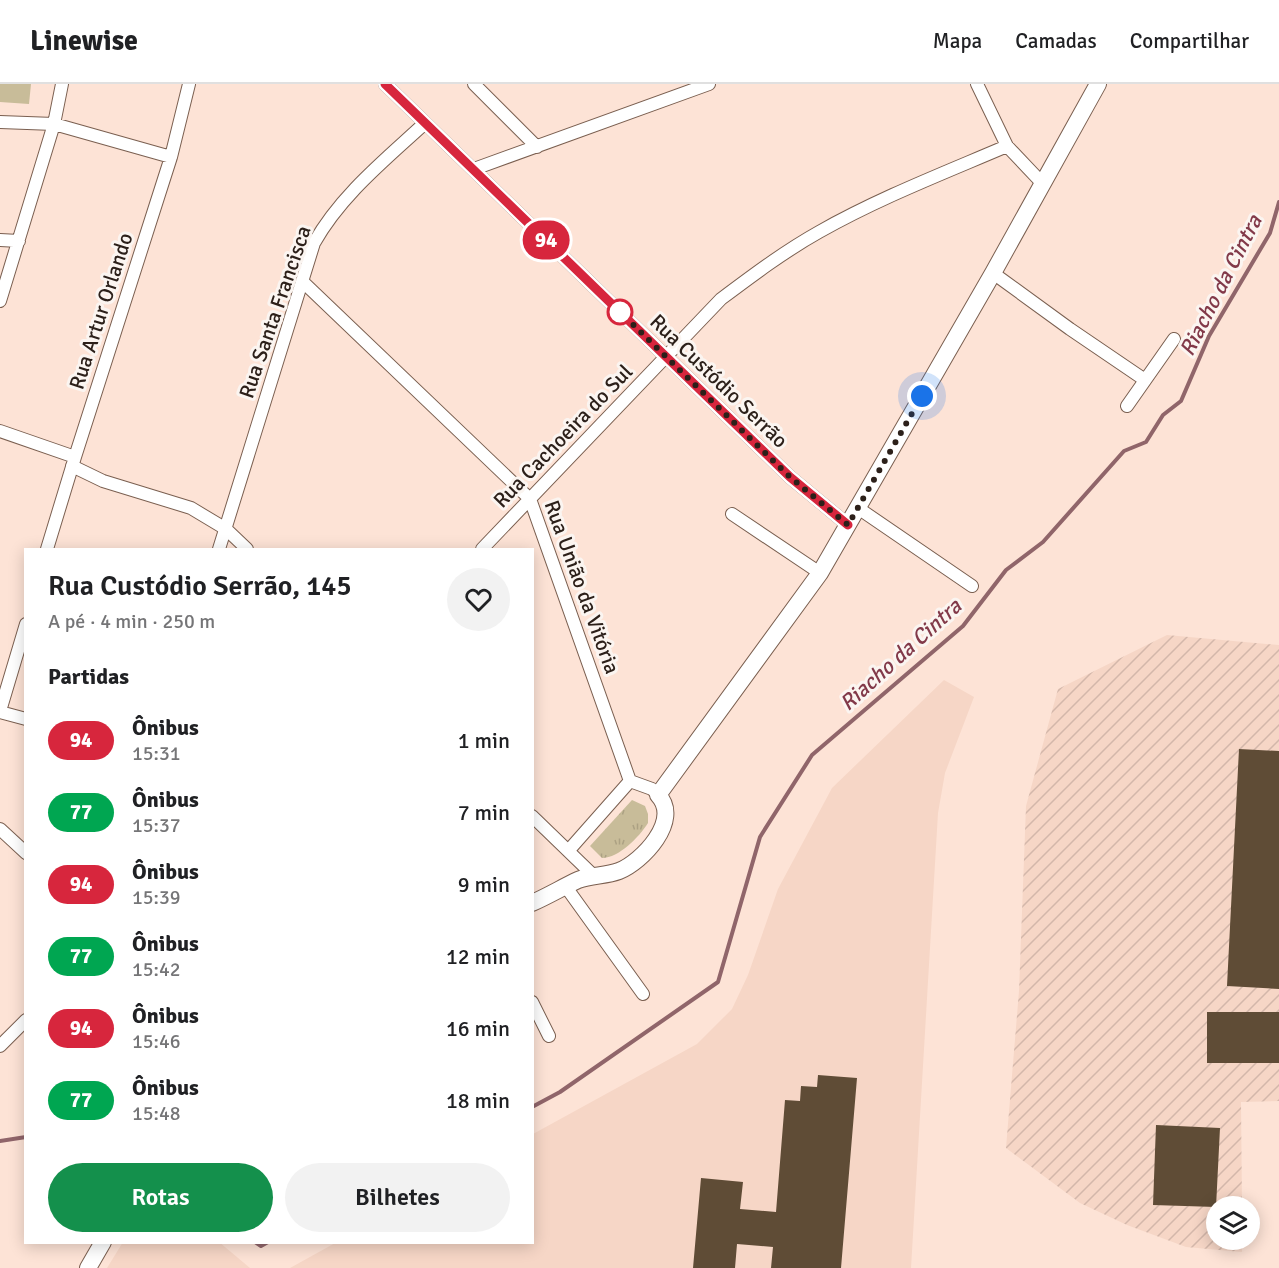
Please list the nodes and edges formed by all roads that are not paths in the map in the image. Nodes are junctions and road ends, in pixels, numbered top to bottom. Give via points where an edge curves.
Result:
1 (62, 84) edge
2 (189, 84) edge
3 (385, 84) edge
4 (474, 84) edge
5 (709, 84) edge
6 (977, 84) edge
7 (1098, 84) edge
8 (0, 122) edge
9 (425, 123) junction
10 (54, 124) junction
11 (1007, 146) junction
12 (537, 147) junction
13 (171, 158) junction
14 (474, 169) junction
15 (1043, 184) junction
16 (0, 240) edge
17 (19, 241) junction
18 (993, 273) junction
19 (302, 281) junction
20 (0, 301) edge
21 (1174, 339) dead end
22 (667, 357) junction
23 (1145, 380) junction
24 (1127, 406) dead end
25 (0, 431) edge
26 (73, 461) junction
27 (531, 499) junction
28 (858, 508) junction
29 (732, 514) dead end
30 (848, 525) junction
31 (226, 529) junction
32 (47, 548) edge
33 (219, 548) edge
34 (246, 548) edge
35 (483, 548) edge
36 (820, 573) junction
37 (972, 586) dead end
38 (24, 631) edge
39 (0, 712) edge
40 (24, 718) edge
41 (630, 781) junction
42 (658, 795) junction
43 (534, 818) edge
44 (0, 829) edge
45 (569, 850) junction
46 (24, 851) edge
47 (594, 876) junction
48 (566, 887) junction
49 (534, 902) edge
50 (643, 994) dead end
51 (534, 1006) edge
52 (24, 1022) edge
53 (549, 1036) dead end
54 (0, 1046) edge
55 (102, 1244) edge
56 (88, 1268) edge

1 - 10 street
2 - 13 street, Rua Artur Orlando
3 - 9 street, Rua Custódio Serrão
4 - 12 street
5 - 12 street
6 - 11 street
7 - 15 street
8 - 10 street
9 - 14 street, Rua Custódio Serrão
9 - 19 street, Rua Santa Francisca via 335,210 314,243
10 - 13 street
10 - 17 street
11 - 15 street
11 - 22 street, Rua Cachoeira do Sul via 875,203 819,232 722,299
12 - 14 street
13 - 26 street, Rua Artur Orlando
14 - 22 street, Rua Custódio Serrão
15 - 18 street
16 - 17 street
17 - 20 street
18 - 23 street
18 - 28 street
19 - 27 street, Rua União da Vitória
19 - 31 street, Rua Santa Francisca
21 - 23 street
22 - 27 street, Rua Cachoeira do Sul
22 - 30 street, Rua Custódio Serrão via 790,477
23 - 24 street
25 - 26 street
26 - 31 street via 103,481 191,508
26 - 32 street, Rua Artur Orlando
27 - 35 street, Rua Cachoeira do Sul
27 - 41 street, Rua União da Vitória
28 - 30 street
28 - 37 street
29 - 36 street
30 - 36 street
31 - 33 street, Rua Santa Francisca
31 - 34 street
36 - 42 street
38 - 39 street
39 - 40 street
41 - 42 street
41 - 45 street
42 - 47 street via 665,812 662,831 638,859 621,870
43 - 45 street
44 - 46 street
45 - 47 street
47 - 48 street
48 - 49 street
48 - 50 street
51 - 53 street
52 - 54 street
55 - 56 street

